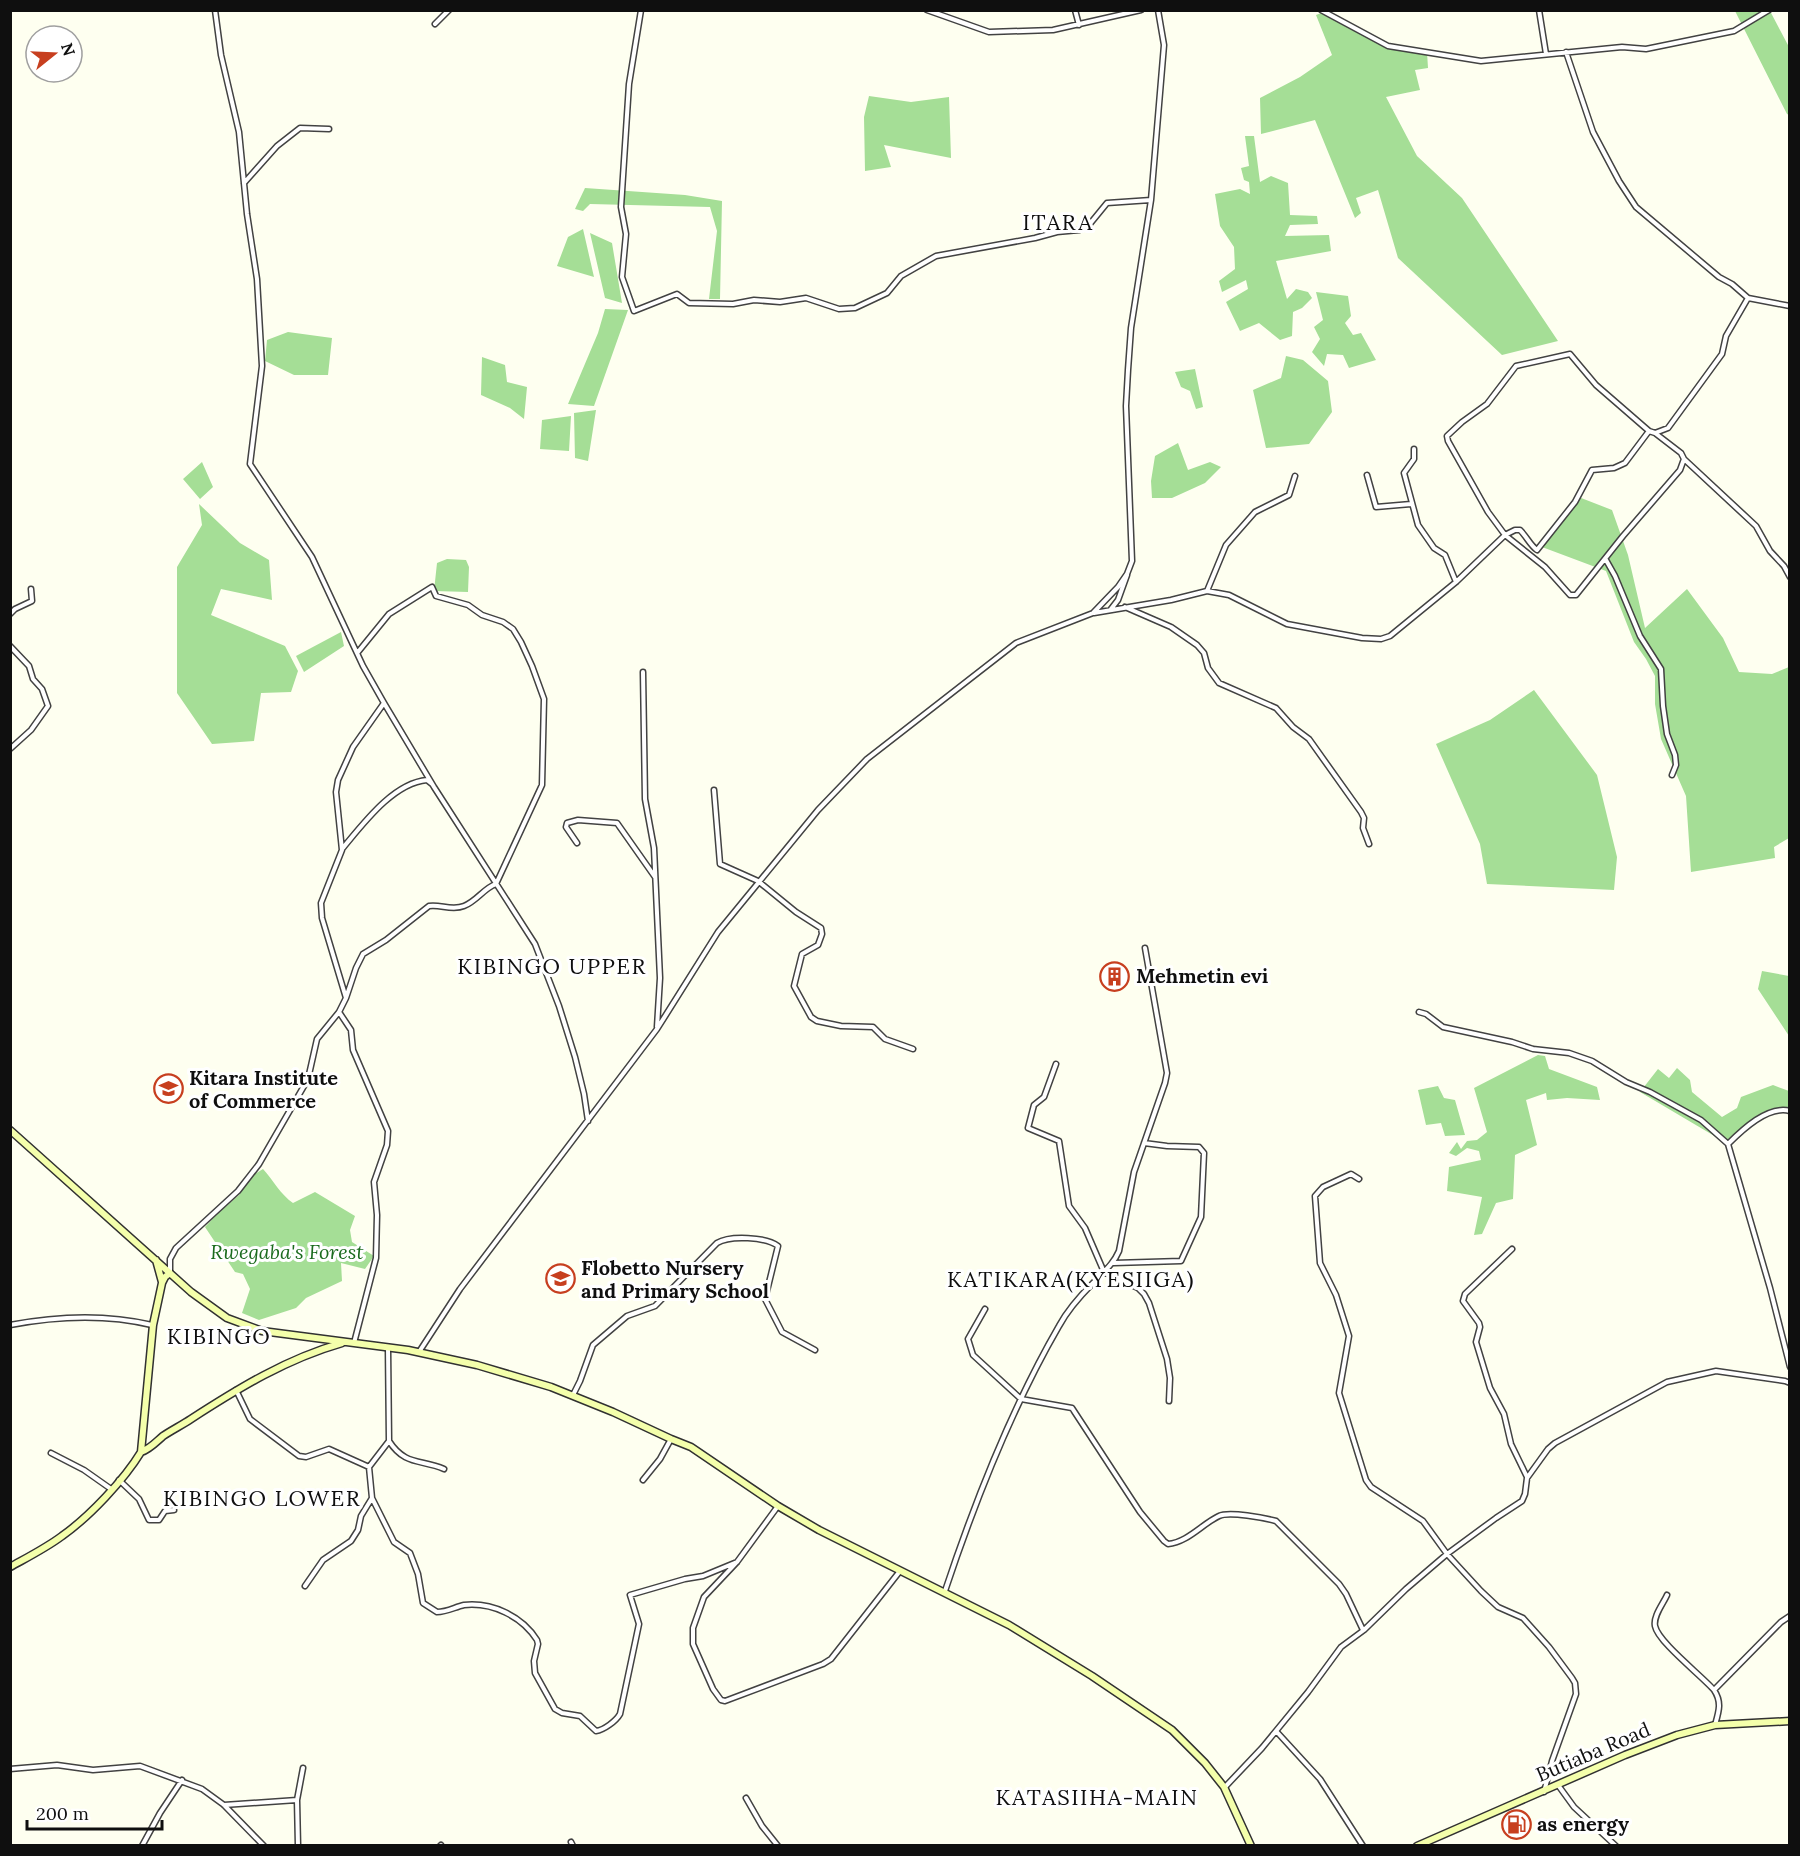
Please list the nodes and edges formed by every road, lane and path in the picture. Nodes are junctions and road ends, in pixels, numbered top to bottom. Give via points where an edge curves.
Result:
1 (215, 10) edge
2 (449, 10) edge
3 (641, 10) edge
4 (927, 10) edge
5 (1075, 10) edge
6 (1141, 10) edge
7 (1158, 10) edge
8 (1321, 10) edge
9 (1539, 10) edge
10 (1769, 10) edge
11 (435, 24) dead end
12 (1079, 25) junction
13 (1566, 52) junction
14 (1546, 54) junction
15 (329, 129) dead end
16 (243, 183) junction
17 (1152, 200) junction
18 (1748, 298) junction
19 (1790, 306) edge
20 (1649, 431) junction
21 (1655, 433) junction
22 (1414, 449) dead end
23 (1684, 459) junction
24 (1368, 475) dead end
25 (1295, 476) dead end
26 (1411, 504) junction
27 (1504, 535) junction
28 (1606, 560) junction
29 (1127, 574) junction
30 (1790, 577) edge
31 (1456, 582) junction
32 (31, 589) dead end
33 (1208, 591) junction
34 (1124, 607) junction
35 (1111, 610) junction
36 (10, 614) edge
37 (1093, 614) junction
38 (10, 646) edge
39 (357, 653) junction
40 (643, 672) dead end
41 (384, 703) junction
42 (10, 749) edge
43 (1672, 775) dead end
44 (435, 787) junction
45 (714, 790) dead end
46 (577, 843) dead end
47 (1370, 844) dead end
48 (342, 850) junction
49 (656, 878) junction
50 (758, 881) junction
51 (496, 884) junction
52 (1145, 948) dead end
53 (346, 998) junction
54 (339, 1012) junction
55 (1419, 1012) dead end
56 (657, 1029) junction
57 (913, 1049) dead end
58 (1056, 1064) dead end
59 (1790, 1111) edge
60 (588, 1121) junction
61 (10, 1130) edge
62 (1144, 1143) junction
63 (1728, 1144) junction
64 (1359, 1179) dead end
65 (1512, 1249) dead end
66 (155, 1258) junction
67 (1114, 1263) junction
68 (1104, 1272) junction
69 (170, 1273) junction
70 (162, 1283) junction
71 (985, 1309) dead end
72 (10, 1325) edge
73 (153, 1325) junction
74 (345, 1342) junction
75 (354, 1343) junction
76 (388, 1348) junction
77 (815, 1350) dead end
78 (418, 1352) junction
79 (1790, 1367) edge
80 (1790, 1383) edge
81 (236, 1390) junction
82 (573, 1396) junction
83 (1021, 1399) junction
84 (1169, 1401) dead end
85 (671, 1440) junction
86 (389, 1441) junction
87 (141, 1452) junction
88 (51, 1453) dead end
89 (369, 1467) junction
90 (444, 1469) dead end
91 (1527, 1478) junction
92 (119, 1480) junction
93 (643, 1480) dead end
94 (111, 1489) junction
95 (372, 1498) junction
96 (778, 1506) junction
97 (174, 1510) dead end
98 (1447, 1554) junction
99 (737, 1562) junction
100 (10, 1567) edge
101 (901, 1571) junction
102 (305, 1586) dead end
103 (945, 1592) junction
104 (1667, 1595) dead end
105 (1790, 1616) edge
106 (1364, 1630) junction
107 (1714, 1690) junction
108 (1790, 1721) edge
109 (1715, 1725) junction
110 (1276, 1731) junction
111 (303, 1768) dead end
112 (10, 1769) edge
113 (183, 1780) junction
114 (1558, 1785) junction
115 (1224, 1787) junction
116 (1544, 1792) junction
117 (746, 1798) dead end
118 (297, 1800) junction
119 (224, 1806) junction
120 (142, 1845) edge
121 (264, 1845) edge
122 (298, 1845) edge
123 (778, 1845) edge
124 (1251, 1845) edge
125 (1363, 1845) edge
126 (1417, 1845) edge
127 (1616, 1845) edge

1 - 16 street via 238,132
2 - 11 street
3 - 17 street via 630,84 621,207 626,234 622,277 634,311 677,294 689,303 806,298 838,309 855,308 887,293 901,276 936,256 1078,230 1089,225 1107,203
4 - 12 street via 989,32 1034,32
5 - 12 street
6 - 12 street
7 - 17 street via 1164,45
8 - 14 street via 1388,46 1481,61
9 - 14 street
10 - 13 street via 1734,31 1706,38 1646,49
13 - 14 street
13 - 18 street via 1593,132 1636,207
15 - 16 street via 297,130
16 - 39 street via 257,279 262,366 250,464 312,557
17 - 29 street via 1128,370 1132,561
18 - 19 street
18 - 21 street via 1726,336 1722,354 1668,428
20 - 21 street
20 - 27 street via 1625,463 1592,470 1575,502 1537,550 1520,530
20 - 27 street via 1596,384 1570,354 1516,366 1487,404 1447,436
21 - 23 street
22 - 26 street via 1414,459 1404,473
23 - 28 street via 1680,470
23 - 30 street via 1756,526
24 - 26 street via 1376,507
25 - 33 street via 1289,495 1255,512 1226,545
26 - 31 street via 1420,530 1445,555
27 - 28 street via 1545,567 1573,596
27 - 31 street
28 - 43 street via 1640,636 1661,669 1667,734 1675,754
29 - 35 street
29 - 37 street
31 - 33 street via 1399,630 1381,639 1287,624 1229,595
32 - 36 street via 32,601
33 - 34 street
34 - 35 street
34 - 47 street via 1171,627 1197,645 1219,683 1281,712 1314,745 1361,812
35 - 37 street
37 - 50 street via 1016,644 867,759
38 - 42 street via 29,666 48,706 31,730
39 - 41 street
39 - 51 street via 389,614 432,587 436,596 468,605 516,633 544,699 543,780
40 - 49 street via 645,799
41 - 44 street
41 - 48 street via 353,747 338,780
44 - 48 street via 427,780 399,789
44 - 51 street
45 - 50 street via 720,864
46 - 49 street via 567,823 578,819 617,823
48 - 53 street via 321,910
49 - 56 street via 660,978
50 - 56 street via 718,932
50 - 57 street via 821,928 818,945 802,954 795,983 811,1017 841,1026 873,1027 885,1039
51 - 53 street via 464,906 429,906 386,940 369,948 360,958
51 - 60 street via 535,944 580,1075
52 - 62 street via 1167,1073
53 - 54 street
54 - 69 street via 317,1039 308,1079 259,1164 238,1191 176,1248 170,1259
54 - 75 street via 351,1030 353,1050 388,1131 374,1182 376,1258
55 - 63 street via 1443,1027 1592,1061 1701,1120
56 - 60 street
58 - 68 street via 1044,1097 1034,1105 1027,1125 1059,1141 1069,1206
59 - 63 street via 1778,1110 1751,1123
60 - 78 street via 459,1289
61 - 66 main road
62 - 67 street
62 - 67 street via 1203,1149 1201,1217 1181,1261
63 - 79 street
64 - 98 street via 1351,1173 1315,1196 1320,1263 1336,1295 1348,1336 1339,1385 1341,1401 1366,1480 1423,1521
65 - 91 street via 1463,1299 1479,1323 1476,1342 1490,1388 1504,1414 1511,1444
66 - 69 main road
66 - 70 main road
67 - 68 street
68 - 83 street via 1060,1323
68 - 84 street via 1138,1288 1149,1303 1167,1359
69 - 70 main road
69 - 74 main road via 210,1306 244,1325 285,1335
70 - 73 main road
71 - 83 street via 968,1339 969,1346 973,1355
72 - 73 street via 91,1318
73 - 87 main road
74 - 75 main road
74 - 81 main road via 298,1358
75 - 76 main road
76 - 78 main road
76 - 86 street
77 - 82 street via 782,1332 765,1299 778,1246 769,1241 728,1237 717,1243 655,1306 627,1316 593,1345
78 - 82 main road via 477,1365
80 - 91 street via 1716,1371 1667,1382 1555,1443
81 - 87 main road
81 - 89 street via 250,1419 299,1456 329,1449
82 - 85 main road
83 - 103 street via 968,1523
83 - 106 street via 1072,1408 1140,1512 1168,1544 1179,1542 1221,1515 1276,1521 1339,1584
85 - 93 street
85 - 96 main road via 691,1447
86 - 89 street
86 - 90 street via 406,1458
87 - 92 main road
88 - 94 street
89 - 95 street
91 - 98 street via 1522,1502
92 - 94 main road
92 - 97 street via 139,1499 149,1520 159,1520 165,1511
94 - 100 main road via 62,1537
95 - 99 street via 394,1542 410,1553 425,1606 442,1612 475,1605 513,1616 537,1640 535,1673 555,1708 580,1716 597,1731 620,1714 639,1624 630,1595 703,1576
95 - 102 street via 351,1541 323,1560
96 - 99 street
96 - 101 main road
98 - 106 street
98 - 116 street via 1498,1607 1523,1618 1575,1683 1576,1694
99 - 101 street via 704,1597 691,1634 713,1689 723,1701 831,1659
101 - 103 main road
103 - 115 main road via 1009,1625 1173,1730
104 - 107 street via 1655,1621 1657,1631
105 - 107 street
106 - 110 street via 1341,1647
107 - 109 street via 1720,1708
108 - 109 main road, Butiaba Road
109 - 114 main road, Butiaba Road via 1652,1744
110 - 115 street
110 - 125 street via 1320,1779
111 - 118 street
112 - 113 street via 140,1766
113 - 119 street
113 - 120 street
114 - 116 main road, Butiaba Road
114 - 127 street via 1574,1807
115 - 124 main road
116 - 126 main road, Butiaba Road
117 - 123 street
118 - 119 street
118 - 122 street
119 - 121 street

